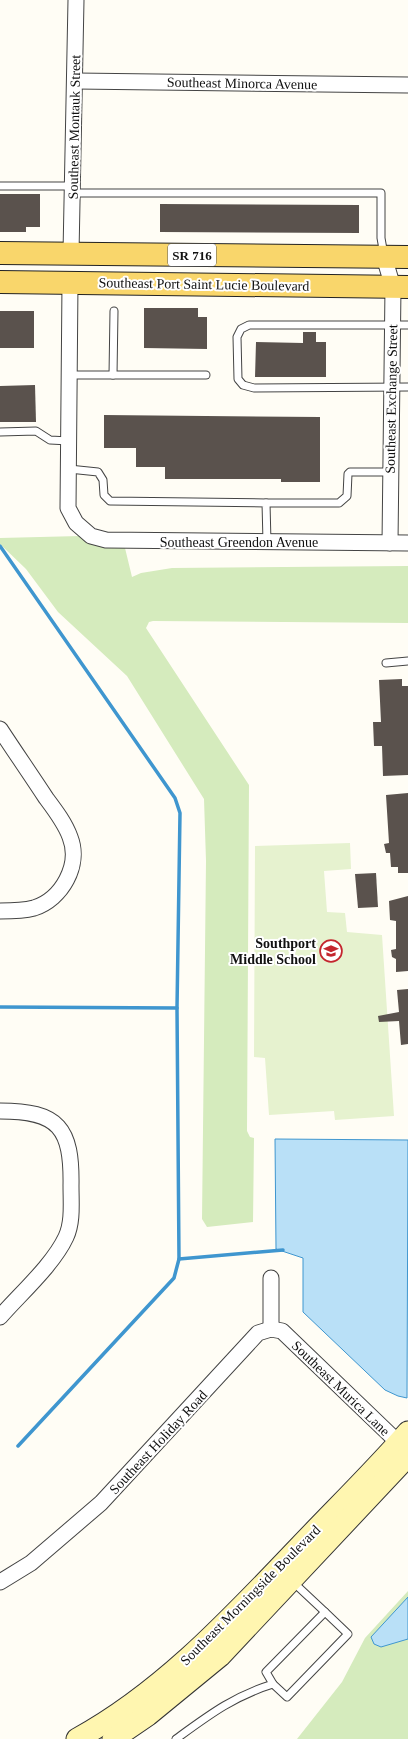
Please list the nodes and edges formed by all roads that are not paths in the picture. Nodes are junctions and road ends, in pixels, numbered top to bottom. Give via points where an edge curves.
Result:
1 (76, 0) edge
2 (76, 80) junction
3 (408, 85) edge
4 (0, 186) edge
5 (73, 190) junction
6 (0, 253) edge
7 (71, 253) junction
8 (384, 257) junction
9 (408, 257) edge
10 (0, 282) edge
11 (70, 283) junction
12 (400, 287) edge
13 (114, 311) dead end
14 (392, 325) junction
15 (408, 325) edge
16 (69, 376) junction
17 (113, 376) junction
18 (206, 376) dead end
19 (391, 387) junction
20 (408, 387) edge
21 (0, 432) edge
22 (69, 441) junction
23 (69, 469) junction
24 (390, 472) junction
25 (266, 503) junction
26 (267, 542) junction
27 (390, 543) junction
28 (408, 543) edge
29 (408, 661) edge
30 (386, 662) dead end
31 (0, 729) edge
32 (0, 911) edge
33 (0, 1111) edge
34 (271, 1278) dead end
35 (0, 1317) edge
36 (272, 1329) junction
37 (406, 1446) edge
38 (285, 1574) junction
39 (0, 1582) edge
40 (325, 1612) junction
41 (273, 1684) junction
42 (143, 1707) junction
43 (77, 1739) edge
44 (113, 1739) edge
45 (176, 1739) edge

1 - 2 street, Southeast Montauk Street
2 - 3 street, Southeast Minorca Avenue
2 - 5 street, Southeast Montauk Street
4 - 5 lane
5 - 7 street, Southeast Montauk Street
5 - 8 lane via 381,193 381,238
6 - 7 main road, Southeast Port Saint Lucie Boulevard / SR 716
7 - 8 main road, Southeast Port Saint Lucie Boulevard / SR 716
8 - 9 main road, Southeast Port Saint Lucie Boulevard / SR 716
8 - 12 street, Southeast Exchange Street
10 - 11 main road, Southeast Port Saint Lucie Boulevard / SR 716
11 - 12 main road, Southeast Port Saint Lucie Boulevard / SR 716
11 - 16 street
12 - 14 street, Southeast Exchange Street
13 - 17 lane
14 - 15 lane
14 - 19 street, Southeast Exchange Street
14 - 19 lane via 249,325 241,329 237,337 238,379 243,386
16 - 17 lane
16 - 22 street
17 - 18 lane
19 - 20 lane
19 - 24 street, Southeast Exchange Street
21 - 22 lane via 36,431 50,440
22 - 23 street
23 - 25 lane via 98,472 103,480 104,495 110,501
23 - 26 street, Southeast Greendon Avenue via 68,508 76,523 91,536 106,540
24 - 25 lane via 350,472 347,496 339,503
24 - 27 street, Southeast Exchange Street
25 - 26 lane
26 - 27 street, Southeast Greendon Avenue
27 - 28 street, Southeast Greendon Avenue
29 - 30 lane
31 - 32 street via 60,819 71,838 73,855 64,886 53,898 34,908
33 - 35 street via 23,1111 46,1117 61,1129 70,1148 72,1170 71,1216 66,1236 57,1253
34 - 36 street
36 - 37 street, Southeast Murica Lane via 282,1330
36 - 39 street, Southeast Holiday Road via 258,1333 96,1508 31,1563
37 - 38 street, Southeast Morningside Boulevard
38 - 40 lane
38 - 42 street, Southeast Morningside Boulevard via 220,1656
40 - 41 lane via 266,1672
40 - 41 lane via 348,1634 287,1698
41 - 45 lane via 244,1693
42 - 43 street, Southeast Morningside Boulevard
42 - 44 street, Southeast Morningside Boulevard

